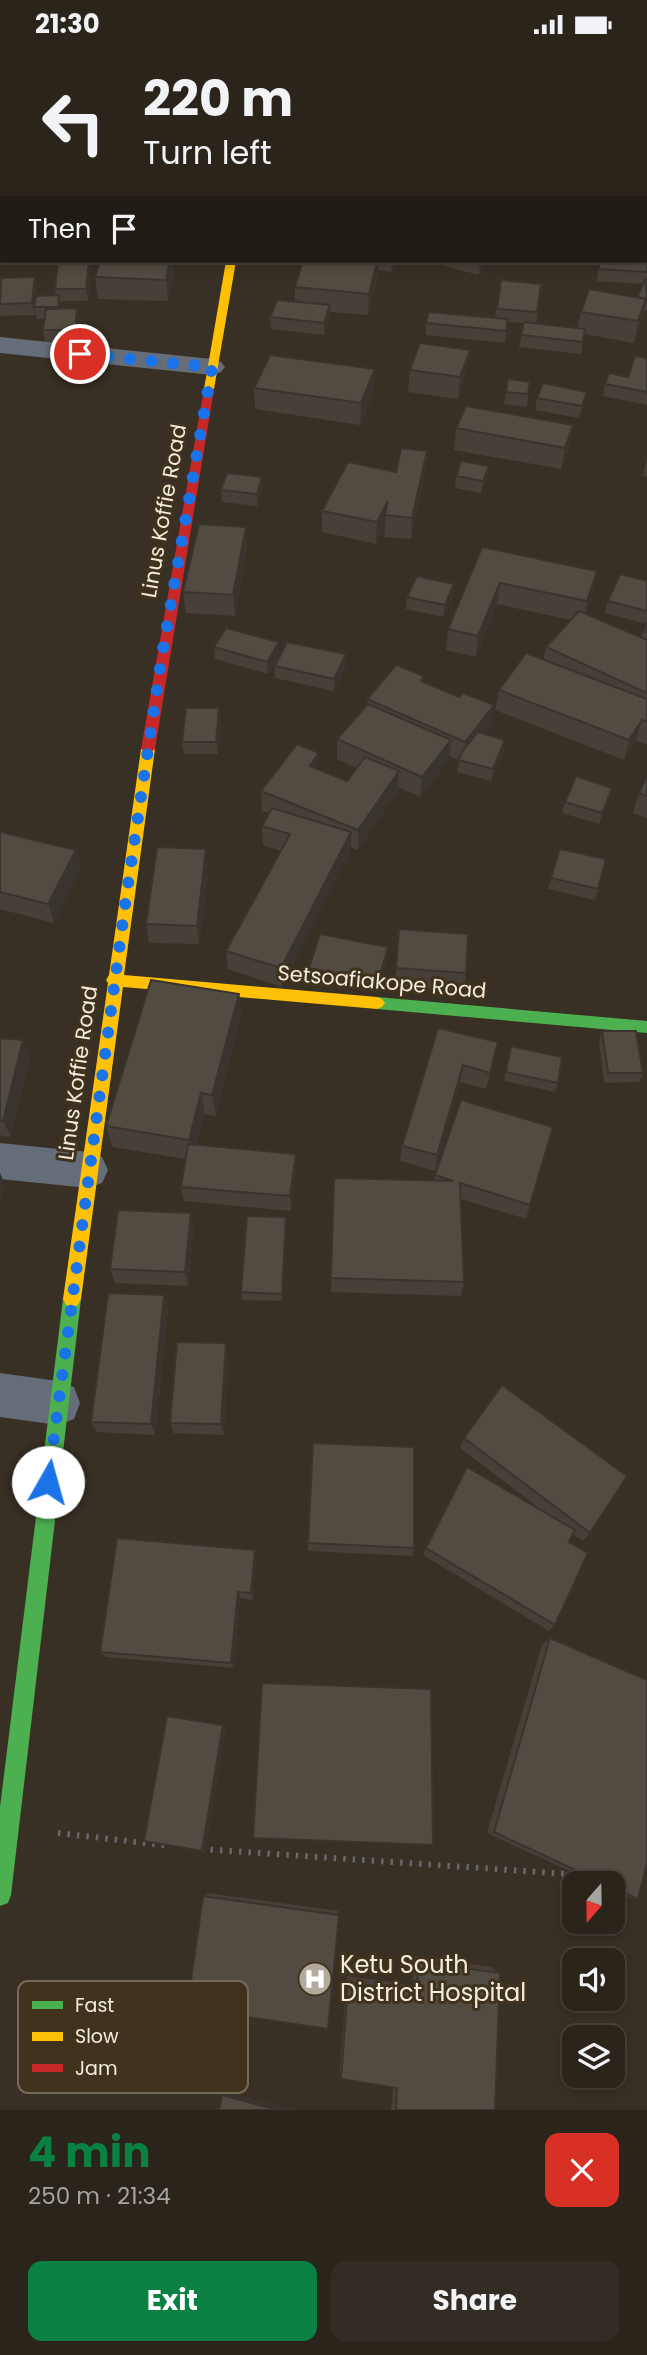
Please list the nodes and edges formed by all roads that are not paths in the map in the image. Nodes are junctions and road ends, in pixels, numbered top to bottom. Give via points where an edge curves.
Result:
1 (231, 263) edge
2 (0, 345) edge
3 (212, 367) junction
4 (114, 980) junction
5 (647, 1027) edge
6 (0, 1161) edge
7 (88, 1170) junction
8 (0, 1395) edge
9 (58, 1403) junction
10 (0, 1895) edge

1 - 3 street, Linus Koffie Road
2 - 3 street
3 - 4 street, Linus Koffie Road via 162,655
4 - 5 street, Setsoafiakope Road
4 - 7 street, Linus Koffie Road
6 - 7 street
7 - 9 street, Linus Koffie Road
8 - 9 street
9 - 10 street, Linus Koffie Road

